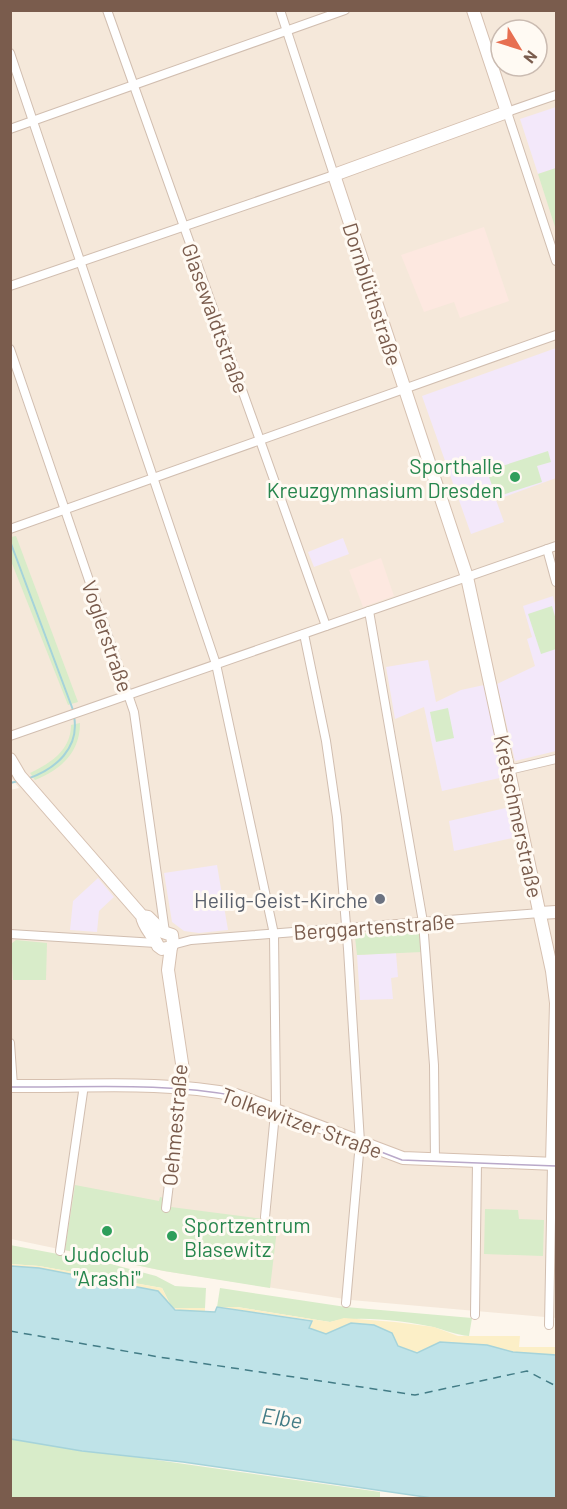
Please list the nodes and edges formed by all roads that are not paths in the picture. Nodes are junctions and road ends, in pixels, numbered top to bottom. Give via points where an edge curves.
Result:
1 (107, 10) edge
2 (280, 10) edge
3 (345, 10) edge
4 (473, 10) edge
5 (287, 31) junction
6 (10, 53) edge
7 (136, 85) junction
8 (556, 95) edge
9 (507, 112) junction
10 (33, 121) junction
11 (10, 129) edge
12 (334, 175) junction
13 (183, 228) junction
14 (556, 261) edge
15 (81, 262) junction
16 (10, 286) edge
17 (556, 335) edge
18 (10, 349) edge
19 (405, 390) junction
20 (261, 442) junction
21 (154, 479) junction
22 (65, 510) junction
23 (14, 528) edge
24 (556, 546) edge
25 (547, 549) junction
26 (467, 577) junction
27 (556, 582) edge
28 (369, 611) junction
29 (326, 626) junction
30 (304, 634) junction
31 (216, 664) junction
32 (128, 695) junction
33 (10, 736) edge
34 (10, 759) edge
35 (556, 759) edge
36 (509, 770) junction
37 (556, 912) edge
38 (540, 913) junction
39 (423, 922) junction
40 (347, 928) junction
41 (10, 934) edge
42 (274, 934) junction
43 (164, 940) junction
44 (10, 1043) edge
45 (84, 1085) junction
46 (12, 1086) edge
47 (181, 1087) junction
48 (275, 1110) junction
49 (359, 1138) junction
50 (435, 1157) junction
51 (477, 1162) junction
52 (554, 1164) edge
53 (166, 1208) dead end
54 (265, 1217) dead end
55 (553, 1250) edge
56 (60, 1251) dead end
57 (346, 1303) dead end
58 (476, 1315) dead end
59 (549, 1325) dead end

1 - 7 street, Glasewaldtstraße
2 - 5 street, Dornblüthstraße
3 - 5 street
4 - 9 street
5 - 7 street
5 - 12 street, Dornblüthstraße
6 - 10 street
7 - 10 street
7 - 13 street, Glasewaldtstraße
8 - 9 street
9 - 12 street
9 - 14 street
10 - 11 street
10 - 15 street
12 - 13 street
12 - 19 street, Dornblüthstraße
13 - 15 street
13 - 20 street, Glasewaldtstraße
15 - 16 street
15 - 21 street
17 - 19 street
18 - 22 street, Voglerstraße
19 - 20 street
19 - 26 street, Dornblüthstraße
20 - 21 street
20 - 29 street, Glasewaldtstraße
21 - 22 street
21 - 31 street
22 - 23 street
22 - 32 street, Voglerstraße
24 - 25 street
25 - 26 street
25 - 27 street
26 - 28 street
26 - 36 street, Kretschmerstraße
28 - 29 street
28 - 39 street
29 - 30 street
30 - 31 street
30 - 40 street via 326,741
31 - 32 street
31 - 42 street
32 - 33 street
32 - 43 street, Voglerstraße via 134,712 162,901
34 - 43 street, Oehmestraße via 142,916 143,922
35 - 36 street
36 - 38 street, Kretschmerstraße
37 - 38 street, Berggartenstraße
38 - 39 street, Berggartenstraße
38 - 52 street, Kretschmerstraße via 556,1003
39 - 40 street, Berggartenstraße
39 - 50 street via 435,1065
40 - 42 street, Berggartenstraße
40 - 49 street
41 - 43 street, Berggartenstraße
42 - 43 street, Berggartenstraße
42 - 48 street
43 - 47 street, Oehmestraße via 183,1070
44 - 46 street
45 - 46 street, Tolkewitzer Straße
45 - 47 street, Tolkewitzer Straße
45 - 56 street
47 - 48 street, Tolkewitzer Straße via 236,1095
47 - 53 street, Oehmestraße
48 - 49 street, Tolkewitzer Straße
48 - 54 street
49 - 50 street, Tolkewitzer Straße via 403,1158
49 - 57 street
50 - 51 street, Tolkewitzer Straße
51 - 52 street, Tolkewitzer Straße
51 - 58 street
52 - 55 street
55 - 59 street

